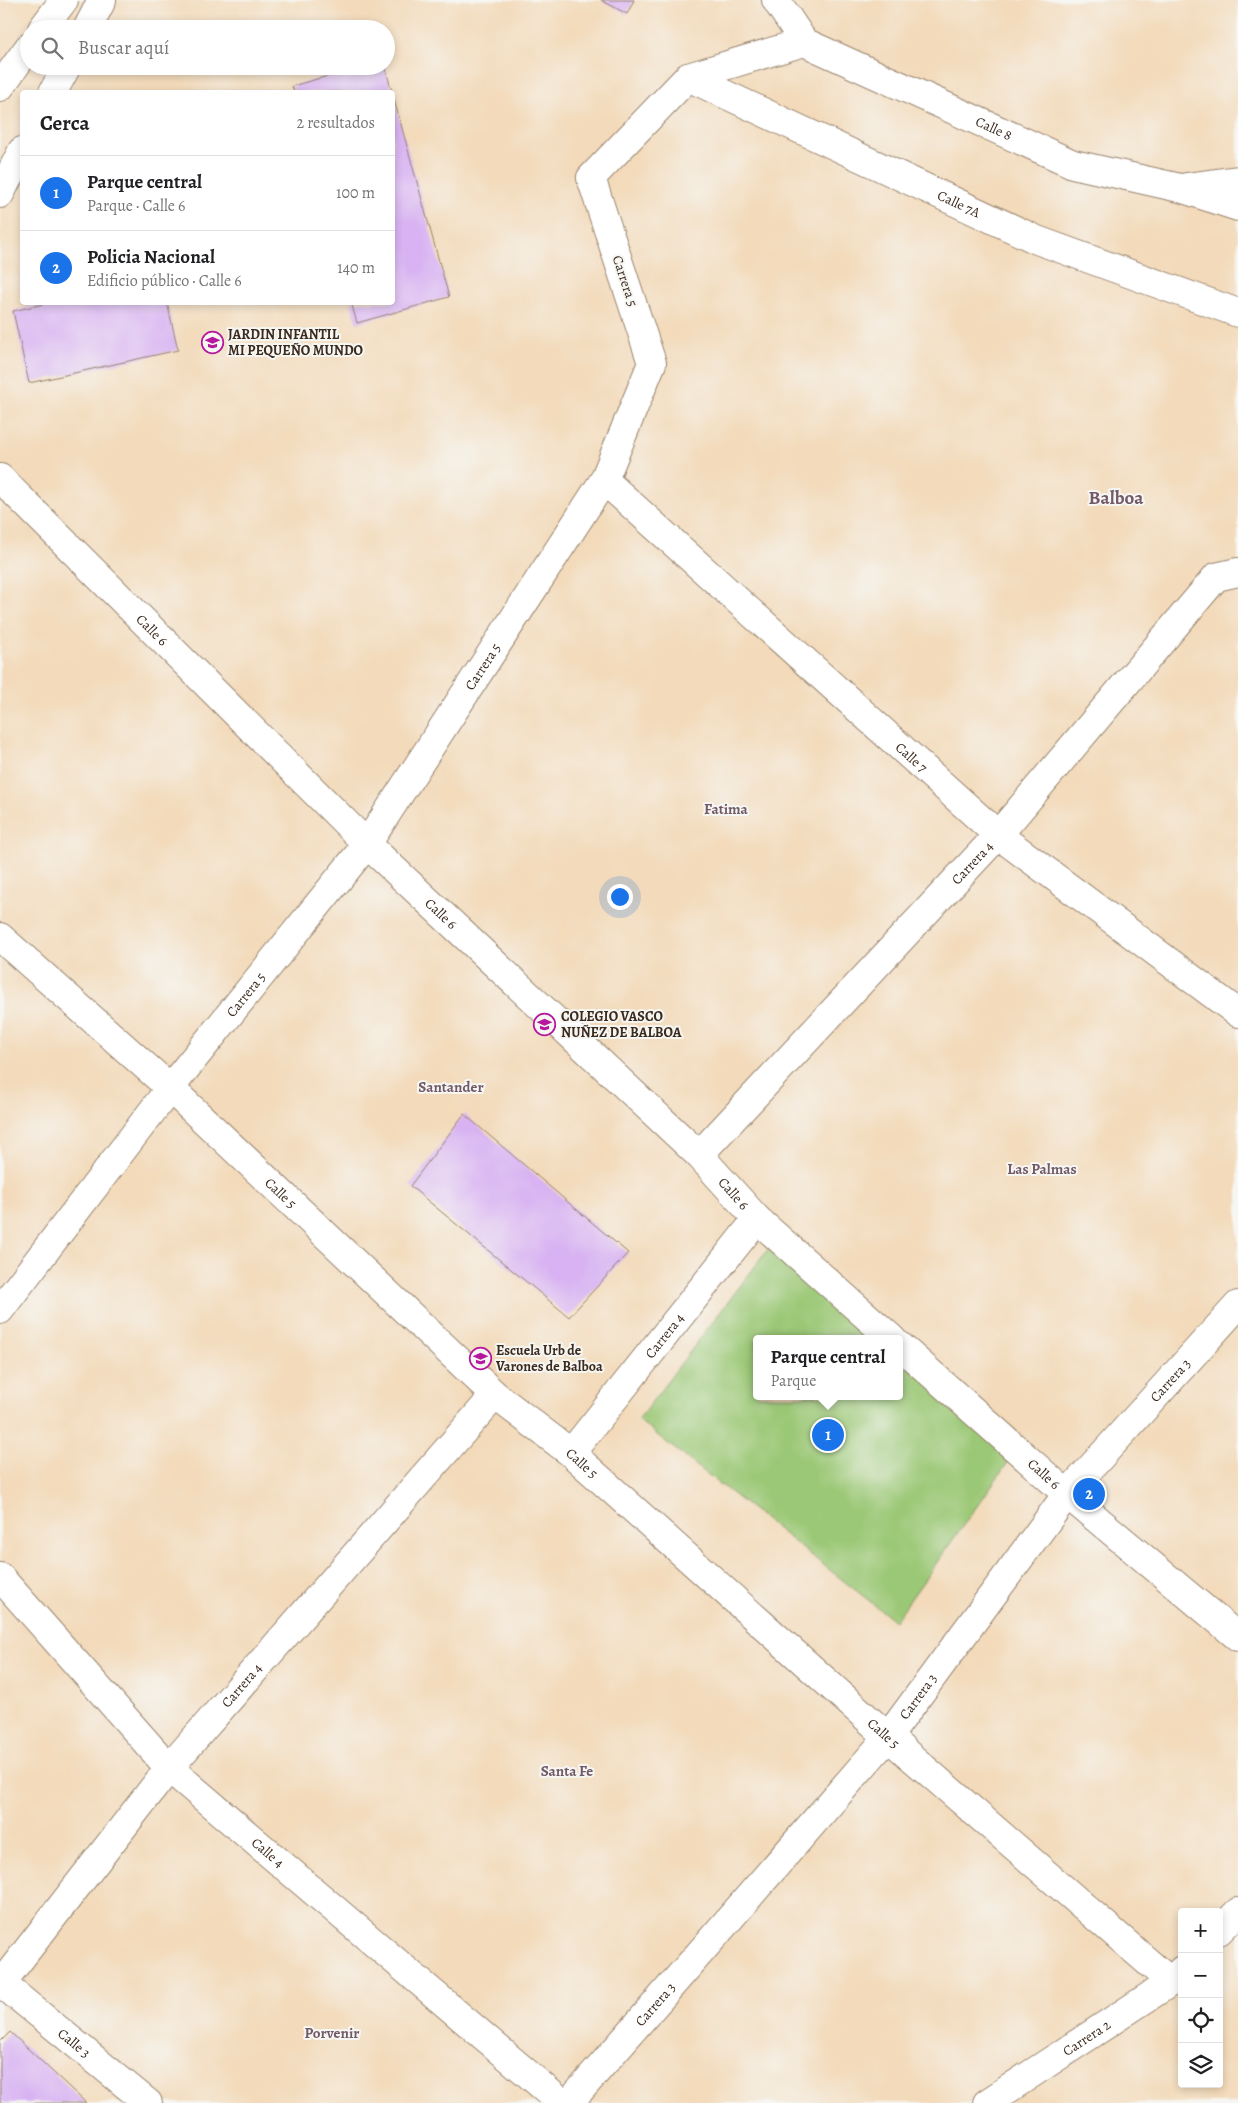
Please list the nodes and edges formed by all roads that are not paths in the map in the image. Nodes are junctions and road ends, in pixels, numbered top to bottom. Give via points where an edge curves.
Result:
1 (64, 0) edge
2 (102, 0) edge
3 (776, 0) edge
4 (49, 20) edge
5 (92, 20) edge
6 (804, 42) junction
7 (20, 59) edge
8 (62, 75) edge
9 (688, 77) junction
10 (0, 86) edge
11 (55, 90) edge
12 (20, 155) edge
13 (1238, 180) edge
14 (1180, 188) junction
15 (0, 194) edge
16 (1238, 207) edge
17 (1238, 312) edge
18 (0, 478) edge
19 (604, 480) junction
20 (1238, 572) edge
21 (998, 834) junction
22 (367, 844) junction
23 (0, 937) edge
24 (1238, 1012) edge
25 (170, 1088) junction
26 (700, 1155) junction
27 (757, 1219) junction
28 (1238, 1304) edge
29 (0, 1310) edge
30 (888, 1335) edge
31 (903, 1349) edge
32 (495, 1395) junction
33 (571, 1453) junction
34 (1067, 1494) junction
35 (0, 1577) edge
36 (1238, 1637) edge
37 (888, 1737) junction
38 (169, 1768) junction
39 (1238, 1912) edge
40 (1223, 1927) edge
41 (1176, 1976) edge
42 (0, 1983) edge
43 (148, 2103) edge
44 (562, 2103) edge
45 (569, 2103) edge
46 (988, 2103) edge

1 - 4 street
2 - 5 street
3 - 6 street
6 - 9 street, Carrera 5
6 - 14 street, Calle 8 via 1073,164
7 - 10 street
8 - 11 street
9 - 17 street, Calle 7A via 1037,240
9 - 19 street, Carrera 5 via 591,178 652,363
12 - 15 street
13 - 14 street
14 - 16 street, Calle 8
18 - 22 street, Calle 6
19 - 21 street, Calle 7
19 - 22 street, Carrera 5
20 - 21 street, Carrera 4 via 1216,577
21 - 24 street, Calle 7
21 - 26 street, Carrera 4
22 - 25 street, Carrera 5
22 - 26 street, Calle 6
23 - 25 street, Calle 5
25 - 29 street, Carrera 5
25 - 32 street, Calle 5
26 - 27 street, Calle 6
27 - 30 street, Calle 6
27 - 33 street, Carrera 4
28 - 34 street, Carrera 3
31 - 34 street, Calle 6
32 - 33 street, Calle 5
32 - 38 street, Carrera 4
33 - 37 street, Calle 5
34 - 36 street, Calle 6
34 - 37 street, Carrera 3
35 - 38 street, Calle 4
37 - 41 street, Calle 5
37 - 45 street, Carrera 3
38 - 42 street, Carrera 4
38 - 44 street, Calle 4
39 - 40 street
41 - 46 street, Carrera 2
42 - 43 street, Calle 3

